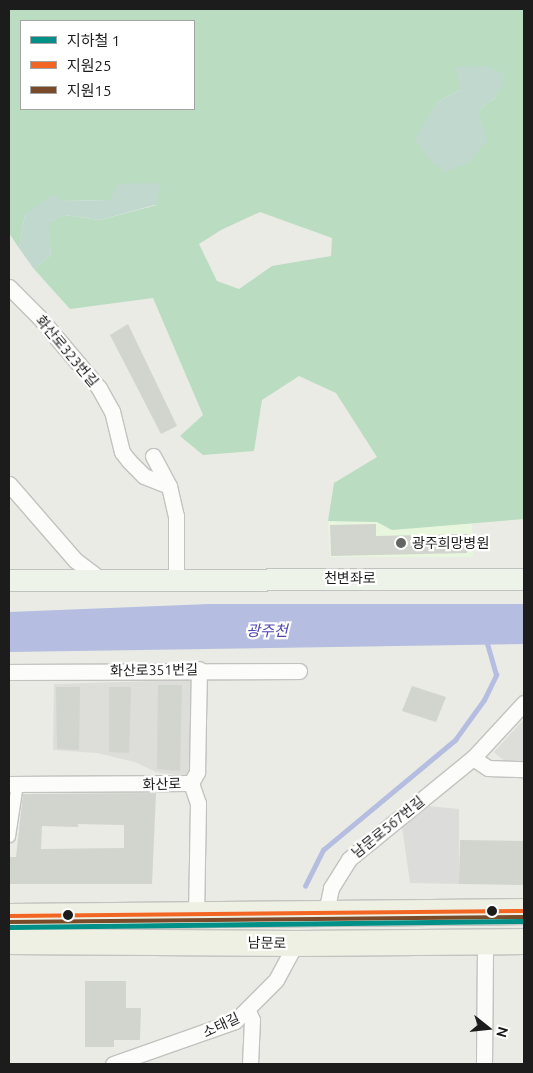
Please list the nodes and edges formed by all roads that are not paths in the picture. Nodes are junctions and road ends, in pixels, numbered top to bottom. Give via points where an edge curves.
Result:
1 (9, 287) edge
2 (153, 456) dead end
3 (9, 484) edge
4 (169, 486) junction
5 (176, 579) junction
6 (524, 579) edge
7 (9, 580) edge
8 (103, 581) junction
9 (199, 669) junction
10 (299, 671) dead end
11 (9, 672) edge
12 (524, 704) edge
13 (473, 758) junction
14 (524, 769) edge
15 (191, 783) junction
16 (13, 784) edge
17 (9, 836) edge
18 (524, 911) edge
19 (326, 912) junction
20 (196, 915) junction
21 (9, 916) edge
22 (9, 941) edge
23 (485, 941) junction
24 (524, 941) edge
25 (296, 943) junction
26 (248, 1011) junction
27 (113, 1064) edge
28 (250, 1064) edge
29 (484, 1064) edge

1 - 4 street, 화산로323번길 via 39,316 99,388 112,411 122,452 129,461 144,476
2 - 4 street
3 - 8 street via 75,560
4 - 5 street via 176,516
5 - 6 main road, 천변좌로
5 - 8 main road, 천변좌로
7 - 8 main road, 천변좌로
9 - 10 street, 화산로351번길
9 - 11 street, 화산로351번길
9 - 15 street, 화산로 via 197,772
12 - 13 street, 남문로567번길
13 - 14 street via 488,768
13 - 19 street, 남문로567번길 via 348,859 331,888
15 - 16 street, 화산로
15 - 20 street via 198,803
16 - 17 street, 화산로
18 - 19 main road
19 - 20 main road
20 - 21 main road
22 - 25 main road, 남문로
23 - 24 main road, 남문로
23 - 25 main road, 남문로
23 - 29 street
25 - 26 street, 소태길 via 276,980
26 - 27 street, 소태길 via 225,1026
26 - 28 street via 252,1020

